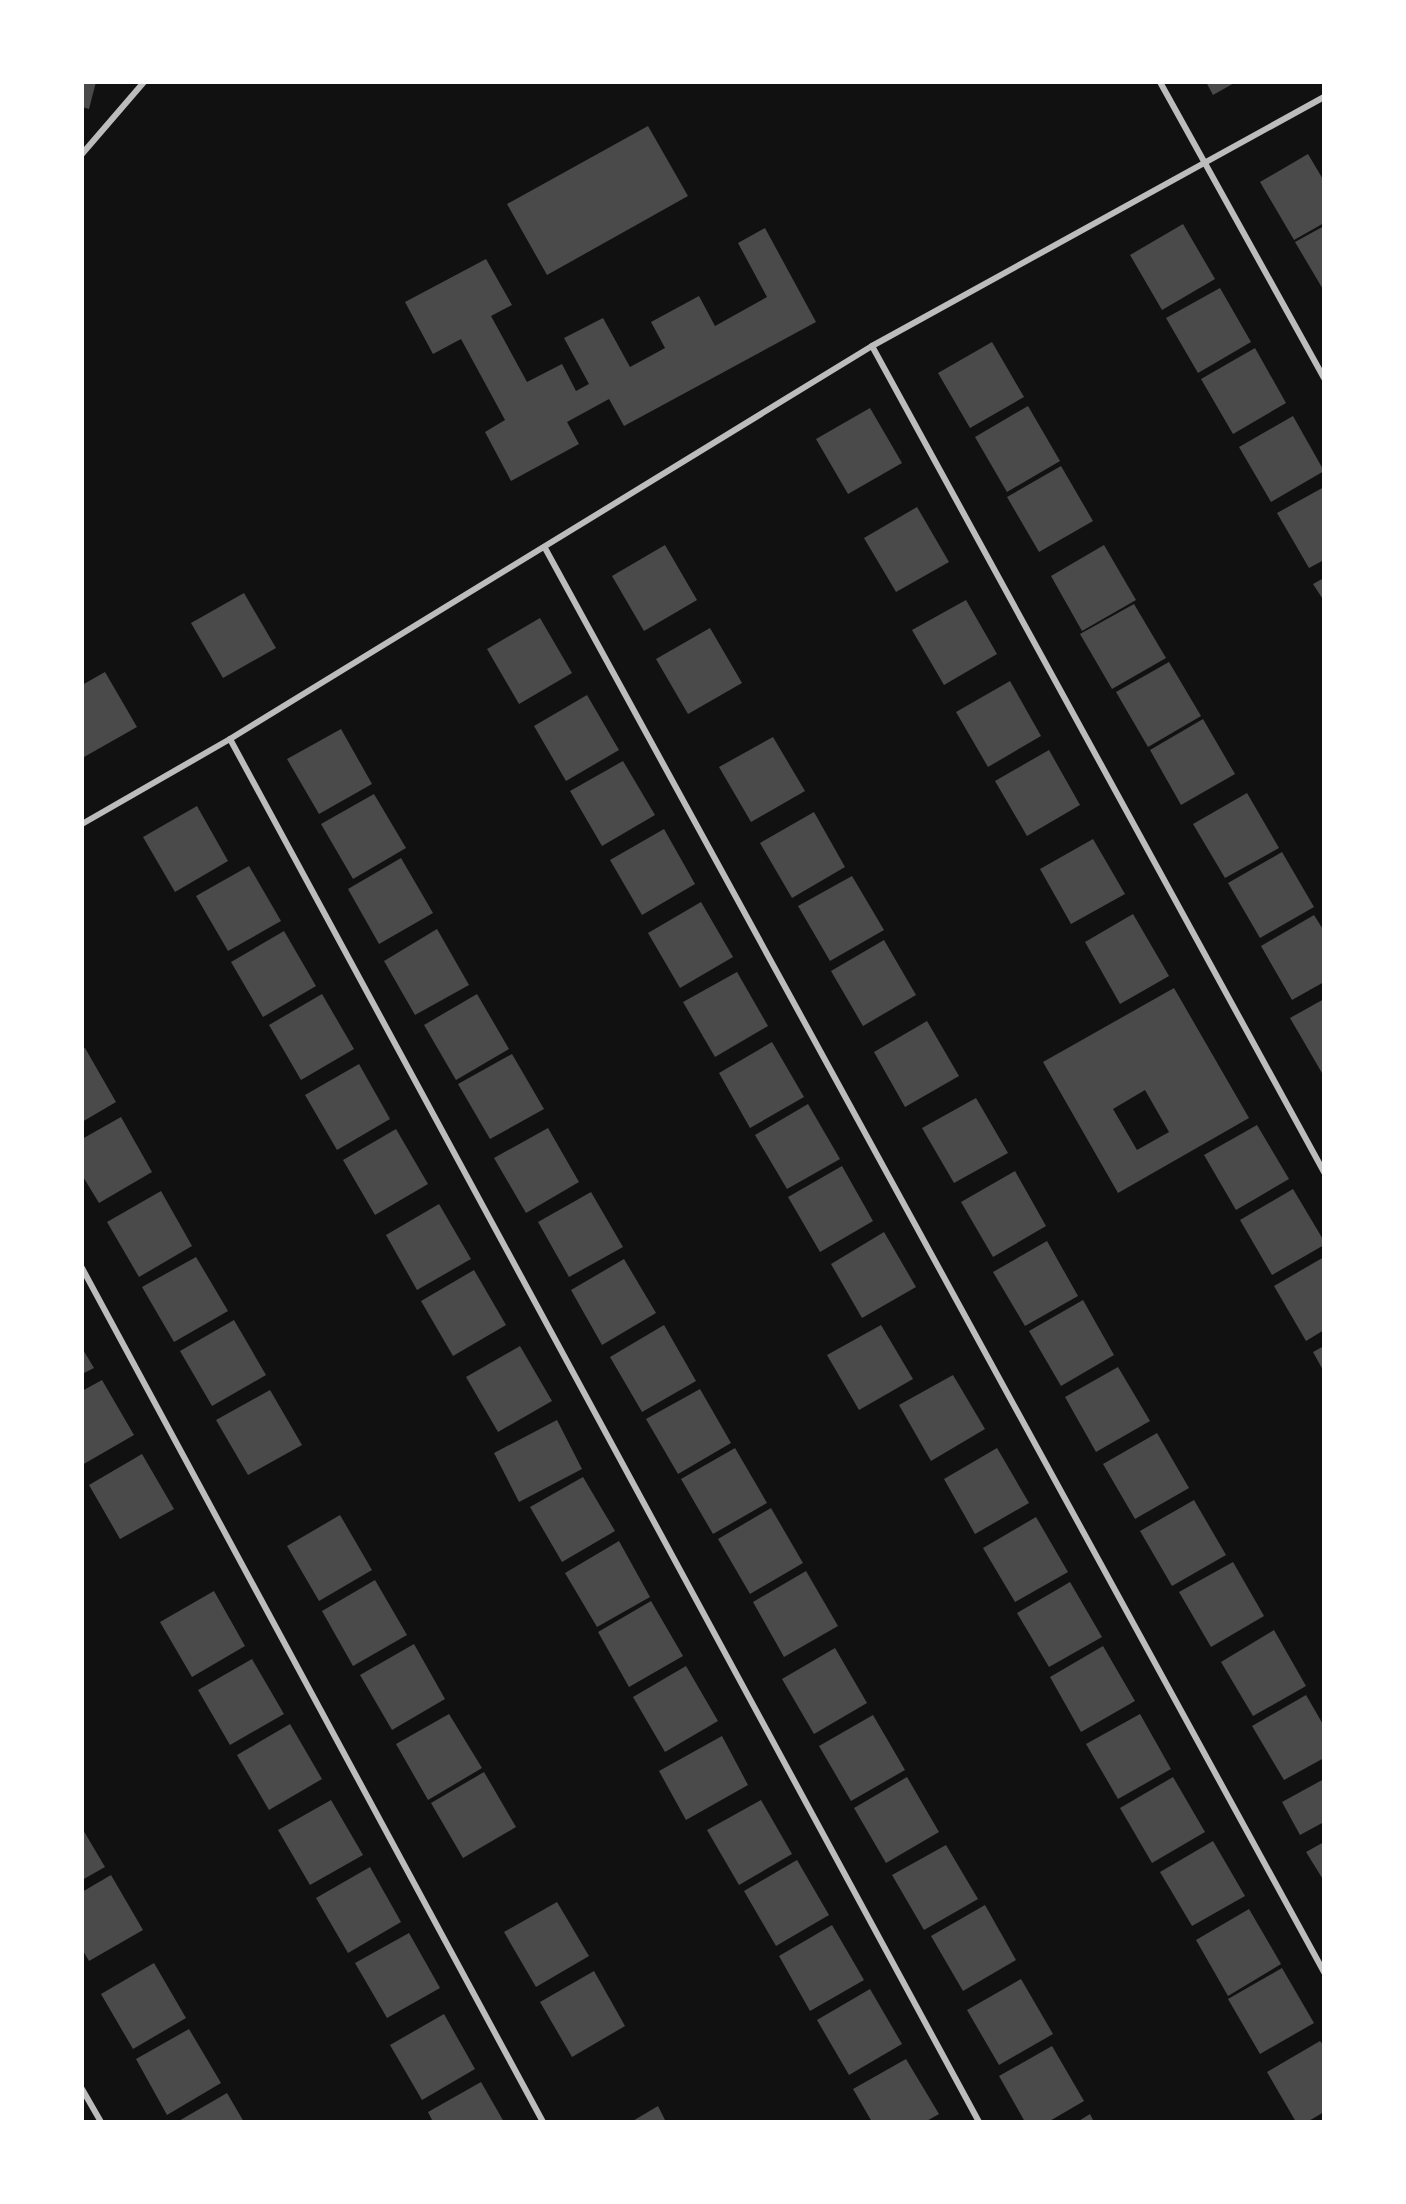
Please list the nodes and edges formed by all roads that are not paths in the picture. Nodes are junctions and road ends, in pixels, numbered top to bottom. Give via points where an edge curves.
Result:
1 (144, 82) edge
2 (1160, 82) edge
3 (1323, 97) edge
4 (84, 150) edge
5 (1205, 162) junction
6 (872, 346) junction
7 (1323, 378) edge
8 (545, 548) junction
9 (230, 739) junction
10 (82, 824) edge
11 (1323, 1172) edge
12 (82, 1269) edge
13 (1323, 1972) edge
14 (82, 2089) edge
15 (101, 2121) edge
16 (543, 2121) edge
17 (979, 2121) edge

1 - 4 street
2 - 5 street
3 - 5 street
5 - 6 street
5 - 7 street
6 - 8 street
6 - 11 street
8 - 9 street
8 - 13 street
9 - 10 street
9 - 17 street
12 - 16 street
14 - 15 street

